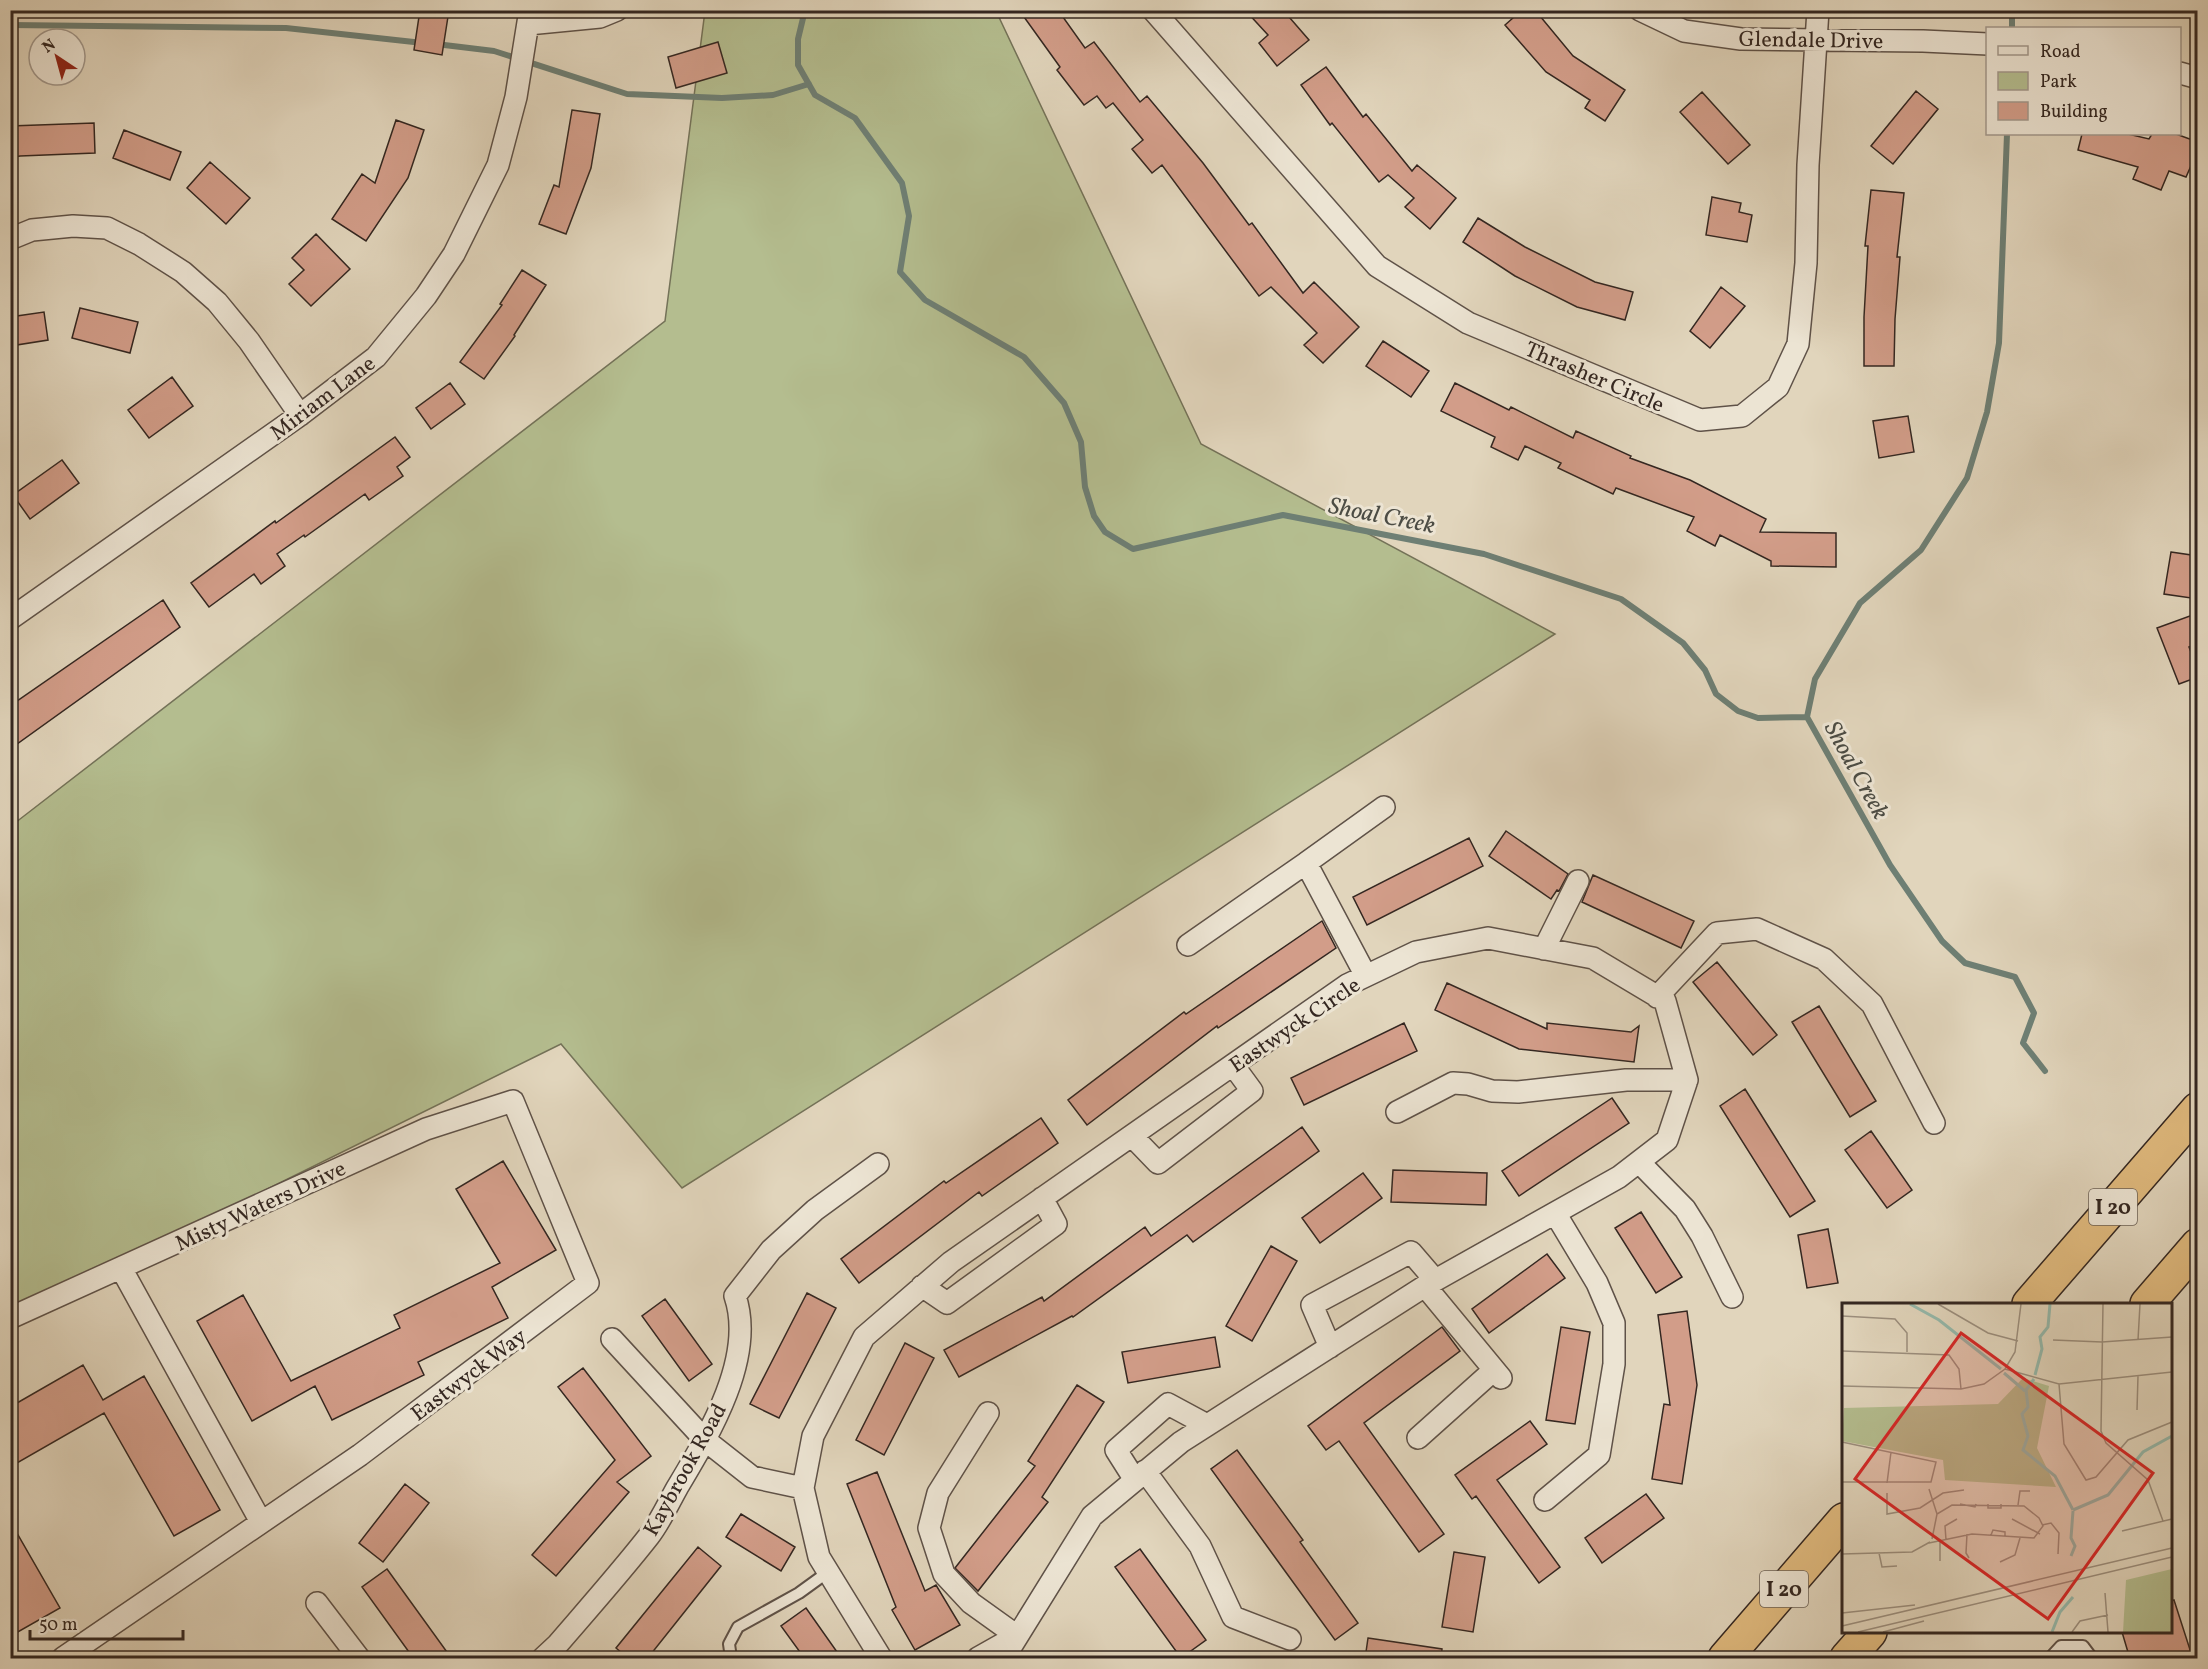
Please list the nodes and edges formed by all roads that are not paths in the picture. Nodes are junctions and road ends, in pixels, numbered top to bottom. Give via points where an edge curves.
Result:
1 (617, 10) edge
2 (1153, 10) edge
3 (1640, 10) edge
4 (1818, 10) edge
5 (529, 17) edge
6 (1815, 39) junction
7 (1986, 44) edge
8 (2181, 73) edge
9 (2198, 78) edge
10 (10, 239) edge
11 (300, 415) junction
12 (10, 619) edge
13 (1384, 807) dead end
14 (1306, 863) junction
15 (1578, 881) dead end
16 (1188, 945) dead end
17 (1544, 949) junction
18 (1366, 976) junction
19 (1658, 996) junction
20 (1233, 1065) junction
21 (1687, 1080) junction
22 (513, 1101) joint
23 (2198, 1109) edge
24 (1397, 1112) dead end
25 (1934, 1123) dead end
26 (1131, 1136) junction
27 (1639, 1162) junction
28 (878, 1164) dead end
29 (1042, 1198) junction
30 (1555, 1213) junction
31 (2198, 1245) edge
32 (121, 1268) junction
33 (1430, 1283) junction
34 (922, 1286) junction
35 (1732, 1298) dead end
36 (2032, 1303) edge
37 (2149, 1303) edge
38 (10, 1318) edge
39 (612, 1340) dead end
40 (1330, 1347) junction
41 (988, 1413) dead end
42 (1208, 1425) junction
43 (1418, 1438) dead end
44 (705, 1440) junction
45 (1140, 1476) junction
46 (803, 1488) junction
47 (1545, 1500) dead end
48 (261, 1522) junction
49 (1842, 1522) edge
50 (828, 1572) junction
51 (317, 1603) dead end
52 (1870, 1633) edge
53 (1017, 1636) junction
54 (1290, 1639) dead end
55 (63, 1659) edge
56 (359, 1659) edge
57 (543, 1659) edge
58 (731, 1659) edge
59 (881, 1659) edge
60 (978, 1659) edge
61 (1004, 1659) edge
62 (1725, 1659) edge
63 (1848, 1659) edge
64 (2050, 1659) edge
65 (2092, 1659) edge

1 - 5 street via 600,17
2 - 6 street, Thrasher Circle via 1377,266 1468,323 1700,420 1742,416 1778,387 1798,344 1806,263
3 - 6 street, Glendale Drive via 1684,31 1741,39
4 - 6 street, Thrasher Circle
5 - 11 street, Miriam Lane via 516,97 498,165 454,254 426,296 376,357
6 - 7 street, Glendale Drive
8 - 9 street
10 - 11 street via 32,230 84,227 107,228 139,244 183,272 217,302
11 - 12 street, Miriam Lane
13 - 14 street
14 - 16 street
14 - 18 street
15 - 17 street
17 - 18 street, Eastwyck Circle via 1488,938 1416,952
17 - 19 street, Eastwyck Circle via 1593,958
18 - 20 street, Eastwyck Circle via 1347,985
19 - 21 street via 1665,1001
19 - 25 street via 1717,933 1757,929 1824,959 1872,1004
20 - 26 street, Eastwyck Circle
20 - 26 street via 1252,1091 1158,1163
21 - 24 street via 1626,1080 1518,1092 1453,1083
21 - 27 street via 1667,1140
22 - 32 street, Misty Waters Drive via 426,1129
22 - 48 street, Eastwyck Way via 588,1283 360,1455
23 - 36 highway, I 20
26 - 29 street, Eastwyck Circle
27 - 30 street
27 - 35 street via 1685,1209
28 - 44 street, Kaybrook Road via 815,1210 771,1251 735,1296 741,1312 736,1360
29 - 34 street, Eastwyck Circle
29 - 34 street via 1056,1224 947,1302
30 - 33 street
30 - 47 street via 1597,1283 1614,1323 1614,1364 1599,1455
31 - 37 highway
32 - 38 street, Misty Waters Drive
32 - 48 street
33 - 40 street
33 - 40 street via 1411,1251 1312,1305
33 - 43 street via 1498,1374
34 - 46 street, Eastwyck Circle via 864,1336 813,1436
39 - 44 street
40 - 42 street
41 - 53 street via 938,1493 929,1528 944,1574 971,1603
42 - 45 street
42 - 45 street via 1168,1404 1116,1450
44 - 46 street via 752,1477
44 - 57 street, Kaybrook Road via 651,1534
45 - 53 street via 1092,1516
45 - 54 street via 1200,1546 1233,1617
46 - 50 street, Eastwyck Circle via 819,1557
48 - 55 street, Eastwyck Way
49 - 62 highway, I 20
50 - 58 lane via 738,1627 729,1644
50 - 59 street, Eastwyck Circle
51 - 56 street
52 - 63 highway
53 - 60 street
53 - 61 street
64 - 65 lane via 2061,1646 2083,1646

